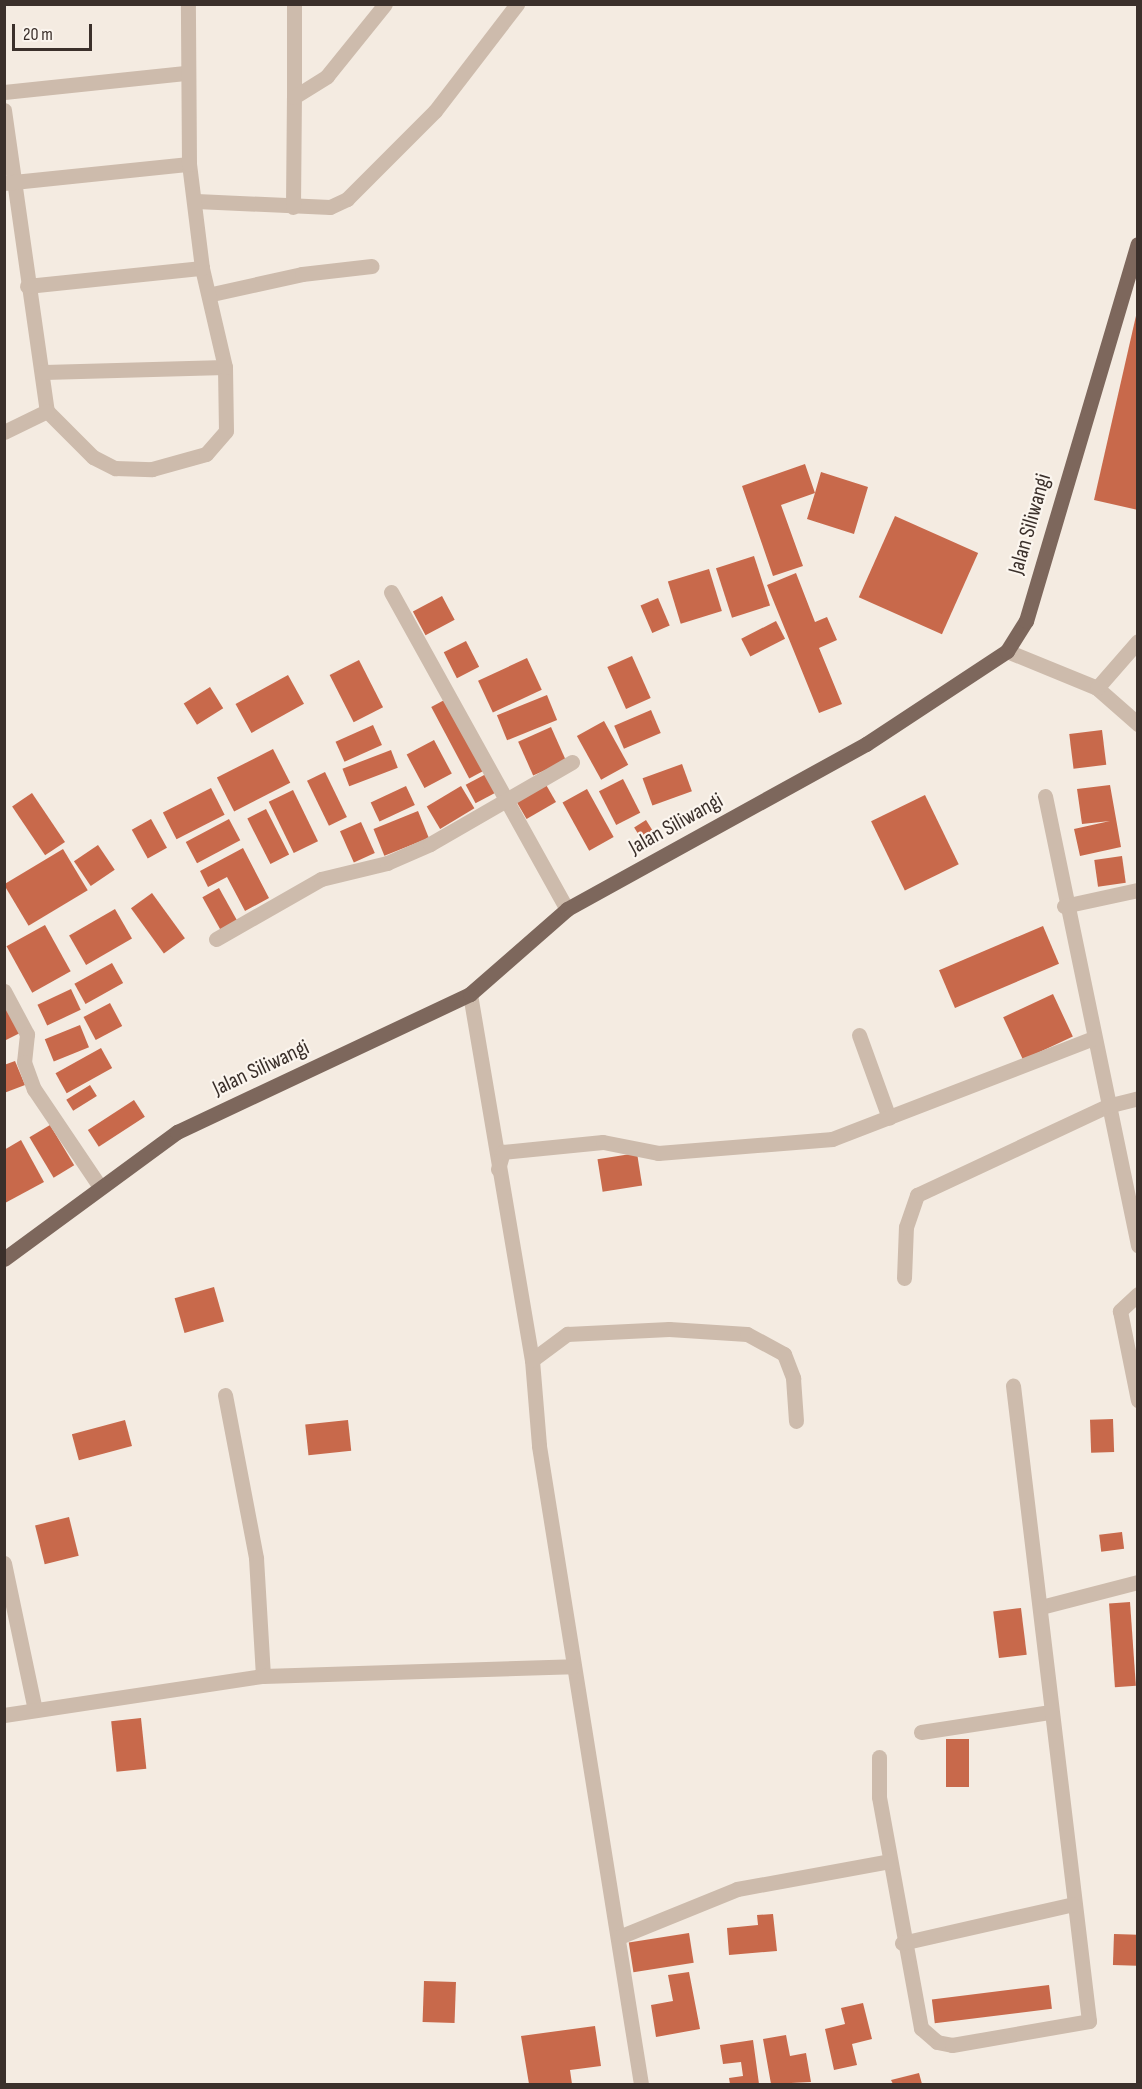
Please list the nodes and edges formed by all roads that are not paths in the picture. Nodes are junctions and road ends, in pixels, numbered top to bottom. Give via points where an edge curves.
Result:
1 (188, 4) edge
2 (294, 4) edge
3 (385, 4) edge
4 (517, 4) edge
5 (185, 74) junction
6 (4, 92) edge
7 (294, 97) junction
8 (4, 110) edge
9 (189, 164) junction
10 (10, 182) edge
11 (196, 201) junction
12 (293, 207) junction
13 (1137, 244) edge
14 (372, 266) dead end
15 (202, 268) junction
16 (27, 286) junction
17 (212, 294) junction
18 (225, 367) junction
19 (44, 372) junction
20 (47, 411) junction
21 (4, 432) edge
22 (391, 592) dead end
23 (1137, 641) edge
24 (1007, 651) junction
25 (1097, 688) junction
26 (1137, 724) edge
27 (572, 762) dead end
28 (1045, 796) dead end
29 (504, 802) junction
30 (1137, 890) edge
31 (1064, 906) junction
32 (567, 909) junction
33 (216, 939) dead end
34 (4, 991) edge
35 (470, 994) junction
36 (859, 1035) dead end
37 (1094, 1038) junction
38 (1137, 1098) edge
39 (1107, 1106) junction
40 (889, 1118) junction
41 (497, 1172) junction
42 (100, 1187) junction
43 (1137, 1245) edge
44 (4, 1259) edge
45 (904, 1278) dead end
46 (1137, 1294) edge
47 (532, 1360) junction
48 (1013, 1386) dead end
49 (225, 1395) dead end
50 (1137, 1400) edge
51 (796, 1421) dead end
52 (4, 1563) edge
53 (1137, 1582) edge
54 (1041, 1607) junction
55 (573, 1666) junction
56 (263, 1676) junction
57 (35, 1710) junction
58 (1050, 1712) junction
59 (4, 1715) edge
60 (921, 1731) dead end
61 (879, 1757) dead end
62 (889, 1861) junction
63 (1073, 1904) junction
64 (619, 1937) junction
65 (902, 1943) junction
66 (641, 2085) edge

1 - 5 street
2 - 7 street
3 - 7 street via 327,76
4 - 12 street via 435,111 355,193 330,207
5 - 6 street
5 - 9 street
7 - 12 street
8 - 10 street
9 - 10 street
9 - 11 street
10 - 16 street
11 - 12 street
11 - 15 street
13 - 24 main road, Jalan Siliwangi via 1026,621
14 - 17 street via 302,274
15 - 16 street
15 - 17 street
16 - 19 street
17 - 18 street
18 - 19 street
18 - 20 street via 222,438 206,453 152,469 115,468 93,458
19 - 20 street
20 - 21 street
22 - 29 street via 450,689
23 - 25 street
24 - 25 street
24 - 32 main road, Jalan Siliwangi via 866,744
25 - 26 street
27 - 29 street
28 - 31 street
29 - 32 street
29 - 33 street via 387,863 321,879
30 - 31 street
31 - 37 street
32 - 35 main road, Jalan Siliwangi
34 - 42 street via 27,1034 24,1062 34,1089
35 - 41 street
35 - 42 main road, Jalan Siliwangi via 177,1132
36 - 40 street
37 - 39 street
37 - 40 street
38 - 39 street
39 - 43 street
39 - 45 street via 917,1195 906,1227
40 - 41 street via 832,1139 658,1153 603,1142 503,1152
41 - 47 street
42 - 44 main road, Jalan Siliwangi
46 - 50 street via 1120,1311
47 - 51 street via 567,1334 669,1329 747,1334 784,1354 793,1378
47 - 55 street
48 - 54 street
49 - 56 street via 256,1558
52 - 57 street
53 - 54 street
54 - 58 street
55 - 56 street
55 - 64 street
56 - 57 street
57 - 59 street
58 - 60 street
58 - 63 street
61 - 62 street
62 - 64 street via 737,1889
62 - 65 street
63 - 65 street
63 - 65 street via 1089,2021 952,2045 937,2042 921,2028
64 - 66 street

